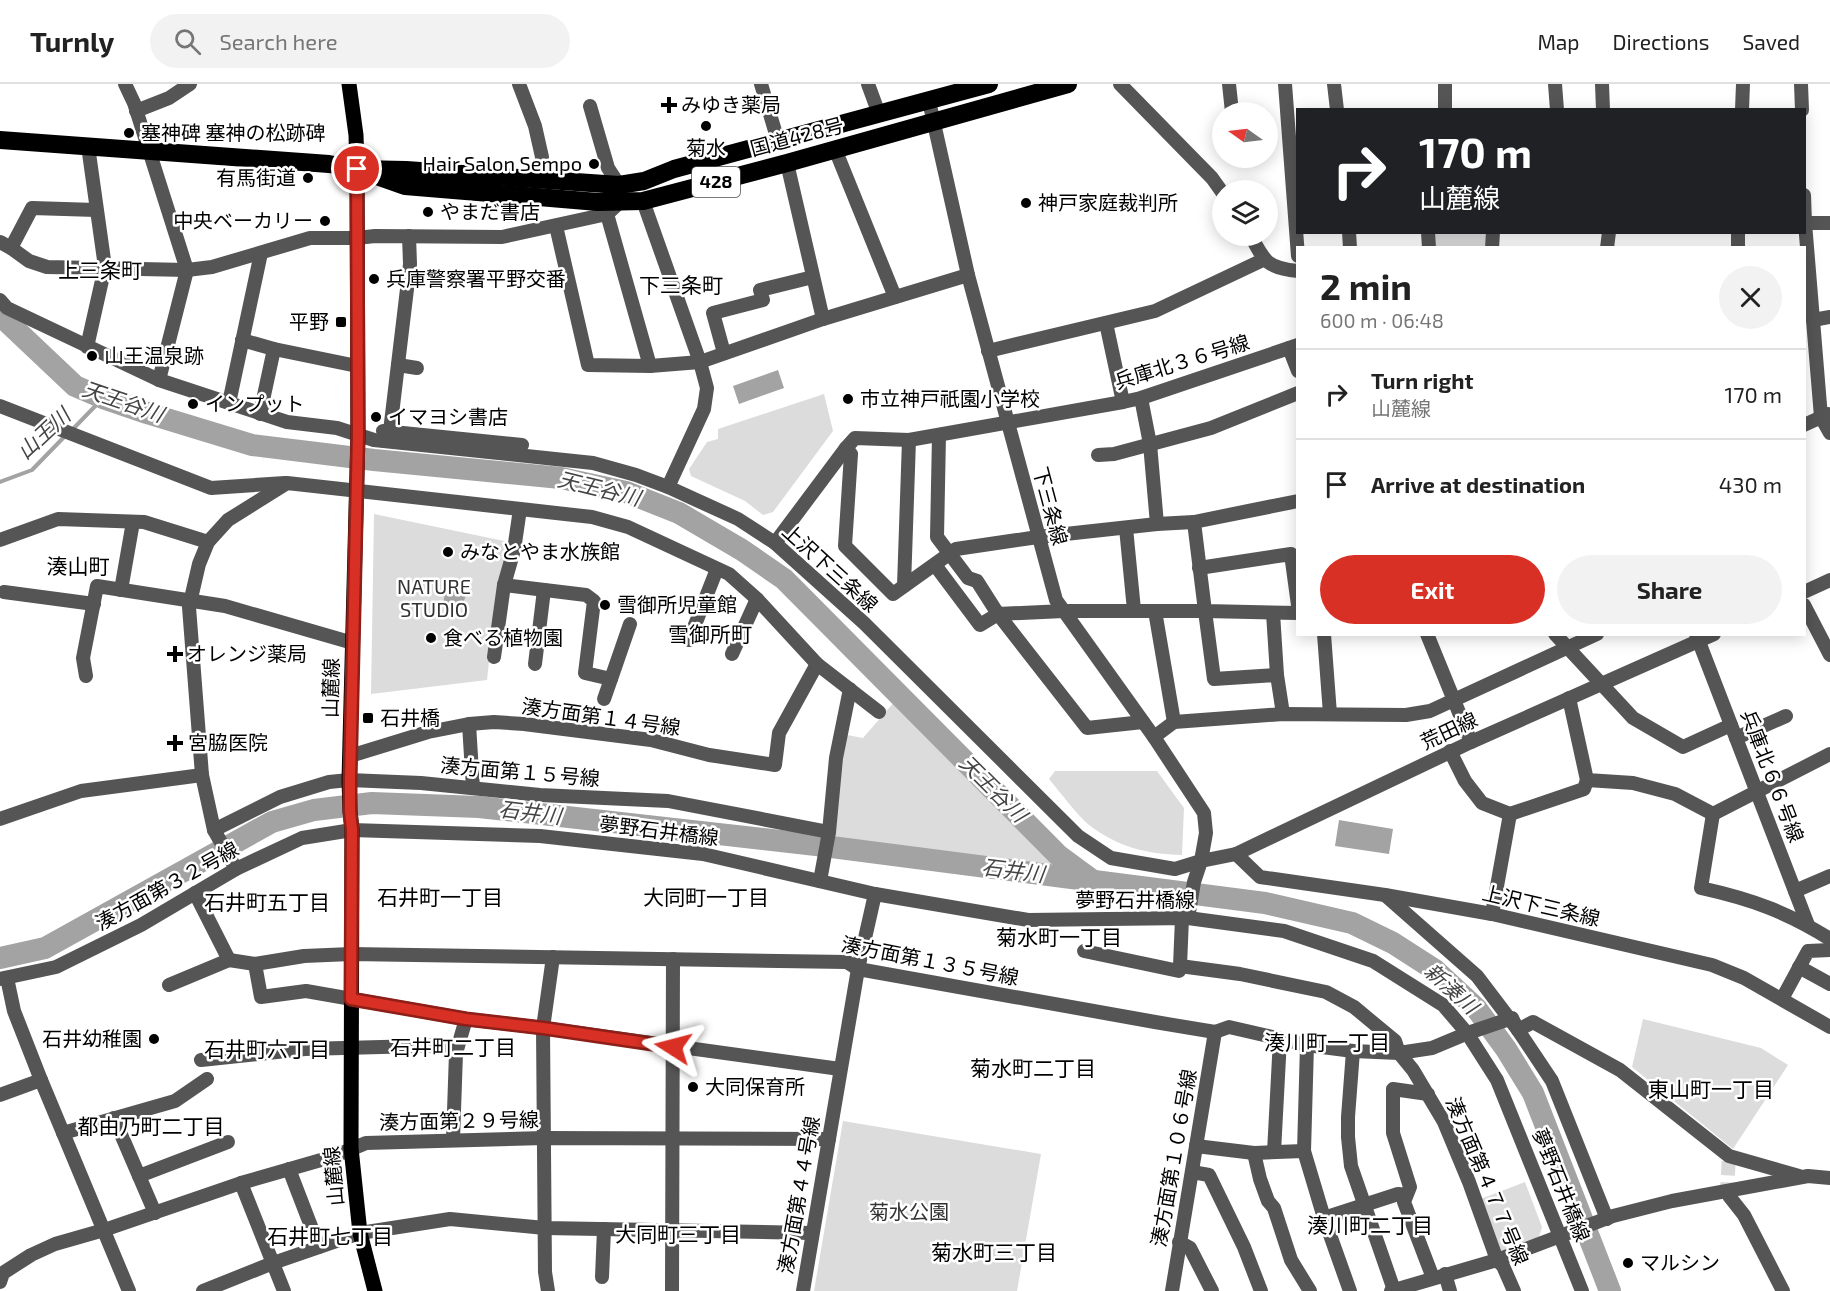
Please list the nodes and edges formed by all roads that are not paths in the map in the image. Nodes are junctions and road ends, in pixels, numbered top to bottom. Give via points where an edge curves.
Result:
1 (125, 84) edge
2 (190, 84) edge
3 (349, 84) edge
4 (519, 84) edge
5 (762, 84) edge
6 (868, 84) edge
7 (989, 84) edge
8 (1068, 84) edge
9 (1120, 84) edge
10 (1229, 84) edge
11 (1284, 84) edge
12 (1334, 84) edge
13 (1445, 84) edge
14 (1555, 84) edge
15 (1602, 84) edge
16 (1743, 84) edge
17 (1802, 84) edge
18 (1027, 90) edge
19 (928, 101) junction
20 (1231, 102) edge
21 (590, 106) dead end
22 (1337, 108) edge
23 (1445, 108) edge
24 (1557, 108) edge
25 (1603, 108) edge
26 (1742, 108) edge
27 (1802, 108) edge
28 (136, 111) junction
29 (879, 114) junction
30 (934, 122) junction
31 (0, 140) edge
32 (778, 141) junction
33 (87, 146) junction
34 (835, 149) junction
35 (150, 152) junction
36 (787, 163) junction
37 (357, 169) junction
38 (541, 180) junction
39 (1213, 180) edge
40 (1295, 191) edge
41 (620, 193) junction
42 (643, 201) junction
43 (96, 210) junction
44 (1296, 213) edge
45 (607, 214) junction
46 (1806, 223) edge
47 (1830, 223) edge
48 (556, 226) junction
49 (1806, 234) edge
50 (409, 236) junction
51 (357, 238) junction
52 (6, 245) edge
53 (1256, 246) edge
54 (261, 252) junction
55 (1263, 260) junction
56 (105, 267) junction
57 (188, 270) junction
58 (1296, 271) edge
59 (968, 275) junction
60 (813, 277) junction
61 (895, 297) junction
62 (3, 309) edge
63 (1830, 316) edge
64 (823, 319) junction
65 (1813, 320) junction
66 (1106, 323) junction
67 (242, 340) junction
68 (87, 346) junction
69 (1293, 347) edge
70 (274, 349) junction
71 (988, 351) junction
72 (724, 353) junction
73 (700, 362) junction
74 (398, 365) junction
75 (357, 366) junction
76 (650, 366) junction
77 (417, 368) dead end
78 (159, 380) junction
79 (1296, 394) edge
80 (1141, 398) junction
81 (1123, 402) junction
82 (229, 403) junction
83 (0, 406) edge
84 (260, 414) junction
85 (1826, 415) edge
86 (1007, 423) junction
87 (1806, 424) edge
88 (390, 431) junction
89 (1830, 433) edge
90 (358, 434) junction
91 (939, 435) junction
92 (909, 440) junction
93 (1150, 444) junction
94 (522, 445) dead end
95 (846, 448) junction
96 (1098, 455) dead end
97 (287, 483) junction
98 (669, 487) junction
99 (356, 490) junction
100 (1296, 501) edge
101 (520, 509) junction
102 (133, 522) junction
103 (1194, 522) junction
104 (1157, 524) junction
105 (1126, 528) junction
106 (1038, 537) junction
107 (0, 540) edge
108 (208, 542) junction
109 (775, 543) junction
110 (949, 553) junction
111 (935, 565) junction
112 (1199, 568) junction
113 (717, 569) junction
114 (1830, 580) edge
115 (504, 585) junction
116 (904, 586) junction
117 (121, 590) junction
118 (544, 590) junction
119 (1296, 590) edge
120 (1806, 591) edge
121 (4, 592) dead end
122 (757, 599) junction
123 (191, 601) junction
124 (94, 604) junction
125 (1806, 609) edge
126 (1134, 610) junction
127 (1155, 610) junction
128 (1064, 611) junction
129 (1205, 611) junction
130 (1273, 613) junction
131 (1296, 613) edge
132 (998, 614) junction
133 (630, 624) dead end
134 (1324, 636) edge
135 (1428, 636) edge
136 (1557, 636) edge
137 (1593, 636) edge
138 (1697, 638) edge
139 (689, 640) dead end
140 (353, 643) junction
141 (1567, 648) junction
142 (732, 654) dead end
143 (1830, 655) edge
144 (494, 657) dead end
145 (535, 664) dead end
146 (817, 664) junction
147 (1277, 675) junction
148 (86, 676) dead end
149 (610, 679) junction
150 (1601, 684) junction
151 (850, 689) junction
152 (1569, 698) junction
153 (604, 699) dead end
154 (1454, 701) junction
155 (879, 712) dead end
156 (1283, 714) junction
157 (1330, 714) junction
158 (1786, 716) dead end
159 (1143, 722) junction
160 (1174, 722) junction
161 (469, 724) junction
162 (1734, 731) junction
163 (1154, 736) junction
164 (1471, 742) junction
165 (1450, 751) junction
166 (1830, 754) edge
167 (350, 756) junction
168 (202, 775) junction
169 (1587, 780) junction
170 (350, 785) junction
171 (473, 788) junction
172 (1757, 792) junction
173 (1510, 814) junction
174 (1713, 814) junction
175 (0, 819) edge
176 (214, 830) junction
177 (352, 830) junction
178 (829, 832) junction
179 (1236, 855) junction
180 (1201, 861) junction
181 (236, 869) junction
182 (1830, 876) edge
183 (820, 881) junction
184 (1795, 891) junction
185 (195, 893) junction
186 (875, 894) junction
187 (1385, 895) junction
188 (1187, 914) junction
189 (1492, 914) junction
190 (1808, 925) junction
191 (1830, 939) edge
192 (1830, 950) edge
193 (1084, 951) dead end
194 (351, 954) junction
195 (553, 957) junction
196 (673, 959) junction
197 (229, 960) junction
198 (255, 964) junction
199 (1180, 966) junction
200 (1799, 967) junction
201 (858, 969) junction
202 (4, 978) edge
203 (1830, 984) edge
204 (170, 985) dead end
205 (351, 999) junction
206 (1782, 999) junction
207 (466, 1019) junction
208 (1830, 1027) edge
209 (543, 1028) junction
210 (1518, 1030) junction
211 (1215, 1032) junction
212 (1467, 1033) junction
213 (1280, 1039) junction
214 (458, 1045) junction
215 (1307, 1045) junction
216 (673, 1047) junction
217 (351, 1048) junction
218 (1353, 1052) junction
219 (1400, 1053) junction
220 (201, 1060) dead end
221 (840, 1069) junction
222 (207, 1079) dead end
223 (41, 1080) junction
224 (1428, 1094) junction
225 (0, 1095) edge
226 (114, 1118) junction
227 (63, 1133) junction
228 (544, 1138) junction
229 (673, 1139) junction
230 (829, 1139) junction
231 (453, 1140) junction
232 (228, 1142) dead end
233 (1196, 1146) junction
234 (351, 1149) junction
235 (1304, 1151) junction
236 (1274, 1152) junction
237 (1254, 1153) junction
238 (289, 1169) junction
239 (1192, 1172) junction
240 (139, 1176) junction
241 (1803, 1178) junction
242 (1830, 1178) edge
243 (241, 1183) junction
244 (1406, 1195) junction
245 (1728, 1196) tunnel mouth
246 (1365, 1204) junction
247 (155, 1213) junction
248 (1324, 1218) junction
249 (1606, 1219) junction
250 (545, 1228) junction
251 (604, 1228) junction
252 (104, 1230) junction
253 (673, 1230) junction
254 (360, 1233) junction
255 (812, 1233) junction
256 (1561, 1237) junction
257 (1179, 1242) junction
258 (319, 1247) junction
259 (1497, 1260) junction
260 (273, 1263) junction
261 (1439, 1276) junction
262 (602, 1277) dead end
263 (0, 1282) edge
264 (129, 1291) edge
265 (203, 1291) edge
266 (284, 1291) edge
267 (375, 1291) edge
268 (548, 1291) edge
269 (672, 1291) edge
270 (803, 1291) edge
271 (1172, 1291) edge
272 (1212, 1291) edge
273 (1261, 1291) edge
274 (1310, 1291) edge
275 (1350, 1291) edge
276 (1393, 1291) edge
277 (1450, 1291) edge
278 (1514, 1291) edge
279 (1582, 1291) edge
280 (1783, 1291) edge

1 - 28 street
2 - 28 street via 169,98
3 - 37 main road, 山麓線
4 - 38 street via 543,157
5 - 32 street
6 - 29 street
7 - 19 highway, 国道428号 / 428
8 - 18 highway, 国道428号 / 428
9 - 39 street
10 - 20 street
11 - 40 street
12 - 22 street
13 - 23 street
14 - 24 street
15 - 25 street
16 - 26 street
17 - 27 street
18 - 30 highway, 国道428号 / 428
19 - 29 highway, 国道428号 / 428
19 - 30 street, 下三条線
21 - 41 street via 608,168
28 - 35 street
29 - 32 highway, 国道428号 / 428
30 - 34 highway, 国道428号 / 428
30 - 59 street, 下三条線
31 - 33 highway, 国道428号 / 428
32 - 41 highway, 国道428号 / 428 via 674,169
33 - 35 highway, 国道428号 / 428
33 - 43 street
34 - 36 highway, 国道428号 / 428
34 - 61 street
35 - 37 highway, 国道428号 / 428
35 - 57 street
36 - 42 highway, 国道428号 / 428
36 - 60 street
37 - 38 highway, 国道428号 / 428
37 - 41 highway, 国道428号 / 428 via 405,186 598,202
37 - 51 main road, 山麓線
38 - 41 highway, 国道428号 / 428
40 - 44 street
41 - 42 highway, 国道428号 / 428
41 - 45 street
42 - 73 street
43 - 52 street via 32,208
43 - 56 street
45 - 48 street
45 - 76 street
46 - 47 street
48 - 50 street via 502,237
48 - 76 street via 588,365
49 - 65 street
50 - 51 street
50 - 74 street via 410,264
51 - 54 street via 310,238
51 - 75 main road, 山麓線
52 - 56 street via 29,261 47,267
53 - 55 street
54 - 57 street
54 - 67 street
55 - 58 street via 1281,270
55 - 66 street via 1155,311
56 - 57 street
56 - 68 street
57 - 78 street
59 - 61 street
59 - 71 street, 下三条線
60 - 64 street
60 - 72 street via 760,290 763,300 713,313
61 - 64 street
62 - 68 street, 上沢下三条線
63 - 65 street
64 - 72 street
65 - 85 street
66 - 71 street
66 - 81 street
67 - 70 street
67 - 82 street
68 - 78 street, 上沢下三条線
69 - 80 street, 兵庫北３６号線
70 - 75 street
70 - 84 street
71 - 86 street, 下三条線
72 - 73 street
73 - 76 street
73 - 98 street via 707,388 704,409
74 - 77 street
74 - 88 street
75 - 90 main road, 山麓線
78 - 82 street, 上沢下三条線
79 - 93 street via 1211,428
80 - 81 street, 兵庫北３６号線
80 - 93 street
81 - 86 street, 兵庫北３６号線
82 - 84 street, 上沢下三条線
83 - 97 street via 211,488
84 - 90 street, 上沢下三条線
85 - 87 street
85 - 89 street
86 - 91 street, 兵庫北３６号線
86 - 106 street, 下三条線
88 - 90 street
88 - 94 street
90 - 98 street, 上沢下三条線 via 374,440 593,463
90 - 99 main road, 山麓線
91 - 92 street, 兵庫北３６号線
91 - 110 street via 937,537
92 - 95 street, 兵庫北３６号線 via 855,438
92 - 116 street
93 - 96 street
93 - 104 street
95 - 109 street
95 - 116 street via 851,454 845,546 894,594
97 - 99 street
97 - 108 street via 228,520
98 - 109 street, 上沢下三条線 via 738,519
99 - 101 street
99 - 140 main road, 山麓線
100 - 103 street
101 - 113 street via 592,517 628,527
101 - 115 street
102 - 107 street via 58,519
102 - 108 street
102 - 117 street
103 - 104 street
103 - 112 street
104 - 105 street
105 - 106 street
105 - 126 street
106 - 110 street
106 - 128 street, 下三条線 via 1056,600
108 - 123 street
109 - 180 street, 上沢下三条線 via 864,623 1078,837 1111,858 1175,869
110 - 111 street
110 - 132 street via 968,578 977,581
111 - 116 street
111 - 132 street via 980,625
112 - 119 street via 1291,554
112 - 129 street
113 - 122 street via 729,574
113 - 139 street
114 - 120 street
115 - 118 street
115 - 144 street
117 - 123 street
117 - 124 street via 98,586
118 - 145 street
118 - 149 street via 586,595 594,601 585,673
121 - 124 street
122 - 142 street
122 - 146 street
123 - 140 street via 225,606
123 - 168 street
124 - 148 street via 83,658
125 - 143 street
126 - 127 street
126 - 128 street
127 - 129 street
127 - 160 street
128 - 132 street
128 - 159 street, 下三条線
129 - 130 street
129 - 147 street via 1214,679
130 - 131 street
130 - 147 street
132 - 159 street via 1087,728
133 - 149 street
134 - 157 street
135 - 154 street
136 - 141 street
137 - 141 street
138 - 150 street, 荒田線
138 - 162 street, 兵庫北６６号線
140 - 167 main road, 山麓線
141 - 150 street
141 - 154 street
146 - 151 street
146 - 161 street, 湊方面第１４号線 via 779,733 775,765 709,755 651,740 524,724
147 - 156 street
149 - 153 street
150 - 152 street, 荒田線
150 - 162 street via 1633,718 1683,747
151 - 155 street
151 - 178 street via 836,758
152 - 164 street, 荒田線
152 - 169 street
154 - 157 street via 1406,715
154 - 164 street
156 - 157 street
156 - 160 street
158 - 162 street
159 - 163 street, 下三条線
160 - 163 street
161 - 167 street, 湊方面第１４号線
161 - 171 street
162 - 172 street, 兵庫北６６号線
163 - 180 street, 下三条線 via 1204,813 1206,833
164 - 165 street, 荒田線
165 - 173 street via 1482,803
165 - 179 street, 荒田線
166 - 172 street
167 - 170 main road, 山麓線
168 - 175 street via 81,791
168 - 176 street
169 - 173 street via 1584,789
169 - 174 street via 1633,783 1675,794
170 - 171 street, 湊方面第１５号線 via 421,783
170 - 176 street, 湊方面第１５号線 via 329,782 280,796
170 - 177 main road, 山麓線
171 - 178 street, 湊方面第１５号線 via 668,801
172 - 174 street
172 - 184 street, 兵庫北６６号線
173 - 189 street
174 - 190 street via 1701,888 1771,907
176 - 181 street
177 - 181 street, 湊方面第３２号線 via 302,838
177 - 183 street, 夢野石井橋線 via 540,836 703,854
177 - 194 main road, 山麓線
178 - 183 street
179 - 180 street, 荒田線
179 - 187 street, 上沢下三条線 via 1260,877
180 - 188 street, 下三条線
181 - 185 street, 湊方面第３２号線
182 - 184 street
183 - 186 street, 夢野石井橋線
184 - 190 street, 兵庫北６６号線
185 - 197 street
185 - 202 street, 湊方面第３２号線 via 56,967
186 - 188 street, 夢野石井橋線 via 1028,920
186 - 201 street, 湊方面第４４号線
187 - 189 street, 上沢下三条線
187 - 210 street via 1477,976
188 - 199 street, 下三条線
188 - 212 street, 夢野石井橋線 via 1284,931 1374,961 1443,1005
189 - 206 street, 上沢下三条線 via 1712,965
190 - 191 street
192 - 200 street via 1808,951
193 - 199 street, 湊方面第４７７号線 via 1179,971
194 - 195 street, 湊方面第１３５号線
194 - 198 street, 湊方面第１３５号線
194 - 205 main road, 山麓線
195 - 196 street, 湊方面第１３５号線
195 - 209 street
196 - 201 street, 湊方面第１３５号線 via 847,962
196 - 216 street
197 - 198 street, 湊方面第１３５号線
197 - 204 street
198 - 205 street via 261,997 306,991
199 - 219 street, 湊方面第４７７号線 via 1326,992 1354,1007 1395,1041
200 - 203 street
200 - 206 street
201 - 211 street, 湊方面第１３５号線
201 - 221 street, 湊方面第４４号線
202 - 223 street
205 - 207 street
205 - 217 main road, 山麓線
206 - 208 street, 上沢下三条線
207 - 209 street
207 - 214 street
209 - 216 street
209 - 228 street
210 - 212 street, 湊方面第１３５号線 via 1512,1018
210 - 241 street via 1533,1022 1620,1070 1729,1156
210 - 249 street via 1551,1081
211 - 213 street, 湊方面第１３５号線 via 1228,1027
211 - 233 street, 湊方面第１０６号線
212 - 219 street, 湊方面第１３５号線 via 1432,1048
212 - 256 street, 夢野石井橋線 via 1497,1080
213 - 215 street, 湊方面第１３５号線
213 - 236 street
214 - 217 street
214 - 231 street
215 - 218 street, 湊方面第１３５号線
215 - 235 street
216 - 221 street
216 - 229 street
217 - 220 street
217 - 234 main road, 山麓線
218 - 219 street, 湊方面第１３５号線
218 - 246 street via 1348,1137 1351,1166
219 - 224 street, 湊方面第４７７号線
221 - 230 street, 湊方面第４４号線
222 - 226 street via 176,1101
223 - 225 street
223 - 227 street
224 - 244 street via 1393,1089 1393,1133 1410,1187
224 - 259 street, 湊方面第４７７号線 via 1469,1182
226 - 227 street
226 - 240 street
227 - 252 street
228 - 229 street, 湊方面第２９号線
228 - 231 street, 湊方面第２９号線
228 - 250 street
229 - 230 street, 湊方面第２９号線
229 - 253 street
230 - 255 street, 湊方面第４４号線
231 - 234 street, 湊方面第２９号線 via 366,1143
232 - 240 street
233 - 237 street
233 - 239 street, 湊方面第１０６号線
234 - 238 street, 湊方面第２９号線
234 - 254 main road, 山麓線
235 - 236 street
235 - 248 street
236 - 237 street
237 - 274 street via 1291,1260
238 - 243 street, 湊方面第２９号線
238 - 258 street
239 - 257 street, 湊方面第１０６号線
239 - 273 street via 1209,1175
240 - 247 street
241 - 242 street
241 - 249 street via 1672,1202
243 - 247 street, 湊方面第２９号線
243 - 260 street
244 - 246 street
244 - 261 street via 1404,1202
245 - 280 street via 1744,1215
246 - 248 street
246 - 276 street
247 - 252 street, 湊方面第２９号線
248 - 275 street
249 - 256 street
250 - 251 street
250 - 254 street via 450,1219
250 - 268 street
251 - 253 street
251 - 262 street
252 - 263 street, 湊方面第２９号線 via 31,1255 3,1273
252 - 264 street
253 - 255 street
253 - 269 street
254 - 258 street
254 - 267 main road, 山麓線
255 - 270 street, 湊方面第４４号線
256 - 259 street
256 - 279 street, 夢野石井橋線
257 - 271 street, 湊方面第１０６号線
257 - 272 street via 1190,1248
258 - 260 street
259 - 261 street
259 - 278 street, 湊方面第４７７号線
260 - 265 street
260 - 266 street
261 - 276 street
261 - 277 street

